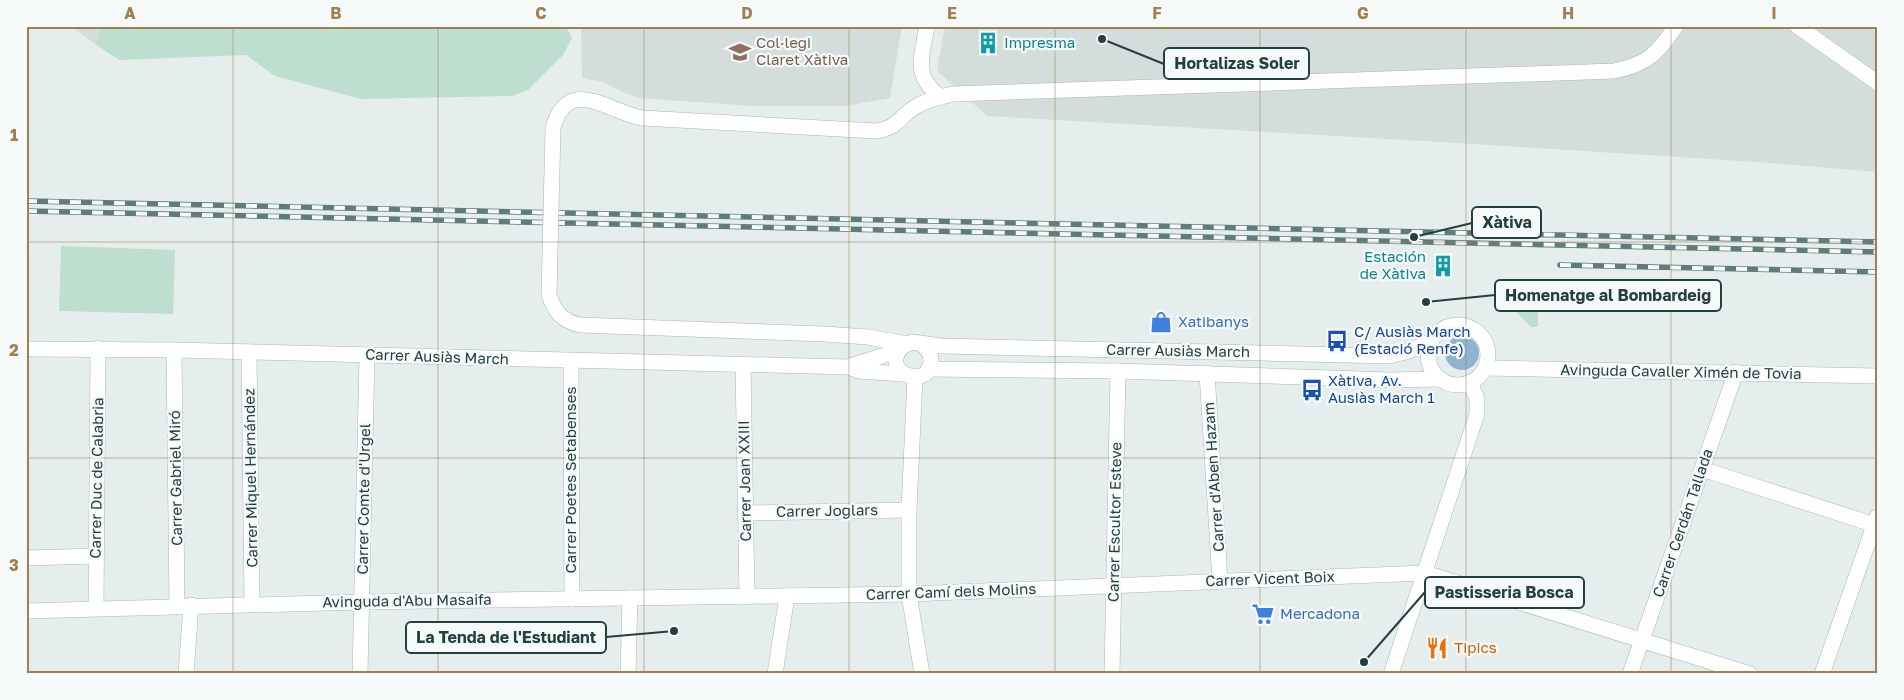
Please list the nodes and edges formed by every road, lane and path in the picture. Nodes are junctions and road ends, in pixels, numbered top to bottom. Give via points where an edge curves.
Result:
1 (928, 26) edge
2 (1676, 26) edge
3 (1797, 26) edge
4 (1878, 83) edge
5 (941, 97) junction
6 (1431, 341) junction
7 (910, 345) junction
8 (98, 348) junction
9 (26, 349) edge
10 (174, 350) junction
11 (249, 352) junction
12 (367, 355) junction
13 (571, 361) junction
14 (743, 365) junction
15 (847, 367) junction
16 (1485, 368) junction
17 (928, 369) junction
18 (1118, 370) junction
19 (1207, 372) junction
20 (1736, 372) junction
21 (909, 375) junction
22 (1878, 376) edge
23 (1441, 379) junction
24 (1470, 382) junction
25 (1702, 469) junction
26 (909, 510) junction
27 (745, 513) junction
28 (1876, 521) edge
29 (96, 556) junction
30 (26, 558) edge
31 (1425, 573) junction
32 (1220, 581) junction
33 (1114, 585) junction
34 (909, 594) junction
35 (787, 596) junction
36 (747, 597) junction
37 (630, 598) junction
38 (572, 599) junction
39 (362, 602) junction
40 (252, 604) junction
41 (184, 606) junction
42 (96, 608) junction
43 (26, 611) edge
44 (1642, 640) junction
45 (186, 674) edge
46 (360, 674) edge
47 (628, 674) edge
48 (775, 674) edge
49 (922, 674) edge
50 (1112, 674) edge
51 (1391, 674) edge
52 (1630, 674) edge
53 (1750, 674) edge
54 (1822, 674) edge

1 - 5 street via 920,71 929,88
2 - 5 street via 1664,44 1645,62 1614,70 1250,82
3 - 4 street
5 - 7 street, Carrer Ausiàs March, bridge via 914,108 896,126 876,131 642,118 584,99 569,102 558,111 553,128 549,295 562,319 580,324 868,337
6 - 7 street, Carrer Ausiàs March via 1390,356
6 - 16 street via 1446,327 1468,326 1477,331 1486,344 1488,358
6 - 23 street via 1429,361
7 - 15 street, Carrer Ausiàs March
7 - 17 street via 926,348 931,358
7 - 21 street via 896,360
8 - 9 street, Carrer Ausiàs March
8 - 10 street, Carrer Ausiàs March
8 - 29 street, Carrer Duc de Calabria
10 - 11 street, Carrer Ausiàs March
10 - 41 street, Carrer Gabriel Miró
11 - 12 street, Carrer Ausiàs March
11 - 40 street, Carrer Miquel Hernández
12 - 13 street, Carrer Ausiàs March
12 - 39 street, Carrer Comte d'Urgel
13 - 14 street, Carrer Ausiàs March
13 - 38 street, Carrer Poetes Setabenses
14 - 15 street, Carrer Ausiàs March
14 - 27 street, Carrer Joan XXIII
15 - 21 street, Carrer Ausiàs March
16 - 20 street, Avinguda Cavaller Ximén de Tovia
16 - 24 street
17 - 18 street, Carrer Ausiàs March
17 - 21 street
18 - 19 street, Carrer Ausiàs March
18 - 33 street, Carrer Escultor Esteve
19 - 23 street, Carrer Ausiàs March via 1390,380
19 - 32 street, Carrer d'Aben Hazam
20 - 22 street, Avinguda Cavaller Ximén de Tovia
20 - 25 street, Carrer Cerdán Tallada
21 - 26 street
23 - 24 street via 1455,384
24 - 31 street via 1477,414
25 - 28 street
25 - 44 street, Carrer Cerdán Tallada
26 - 27 street, Carrer Joglars
26 - 34 street
27 - 36 street, Carrer Joan XXIII
28 - 54 street
29 - 30 street
29 - 42 street, Carrer Duc de Calabria
31 - 32 street, Carrer Vicent Boix
31 - 44 street, Carrer Vicent Boix
31 - 51 street
32 - 33 street, Carrer Vicent Boix
33 - 34 street, Carrer Camí dels Molins
33 - 50 street, Carrer Escultor Esteve
34 - 35 street, Carrer Camí dels Molins
34 - 49 street
35 - 36 street, Avinguda d'Abu Masaifa
35 - 48 street
36 - 37 street, Avinguda d'Abu Masaifa
37 - 38 street, Avinguda d'Abu Masaifa
37 - 47 street
38 - 39 street, Avinguda d'Abu Masaifa
39 - 40 street, Avinguda d'Abu Masaifa
39 - 46 street, Carrer Comte d'Urgel
40 - 41 street, Avinguda d'Abu Masaifa
41 - 42 street, Avinguda d'Abu Masaifa
41 - 45 street, Carrer Gabriel Miró
42 - 43 street, Avinguda d'Abu Masaifa
44 - 52 street, Carrer Cerdán Tallada
44 - 53 street, Carrer Vicent Boix

